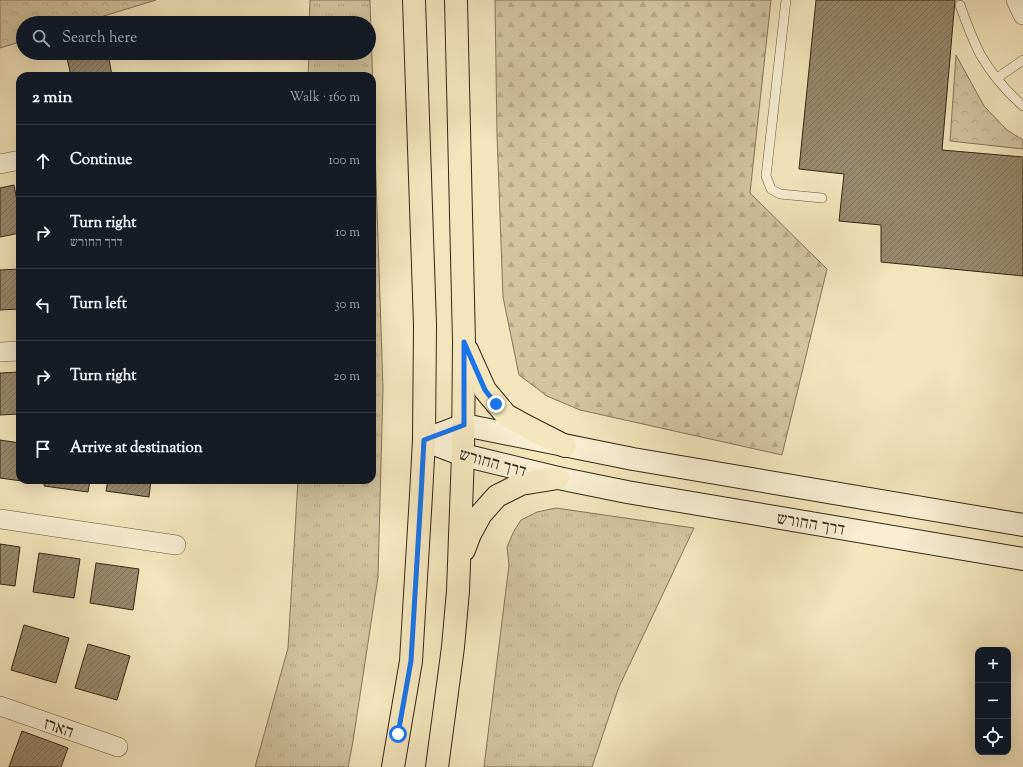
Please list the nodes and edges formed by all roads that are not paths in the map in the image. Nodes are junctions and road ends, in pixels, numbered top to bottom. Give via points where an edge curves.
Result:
1 (414, 0) edge
2 (456, 0) edge
3 (786, 0) edge
4 (1016, 0) edge
5 (960, 5) dead end
6 (1023, 15) edge
7 (1023, 60) edge
8 (997, 78) junction
9 (1023, 106) edge
10 (16, 161) edge
11 (0, 164) edge
12 (822, 198) dead end
13 (464, 342) junction
14 (16, 351) edge
15 (0, 352) edge
16 (464, 425) junction
17 (424, 440) junction
18 (565, 446) junction
19 (463, 455) junction
20 (558, 478) junction
21 (0, 519) edge
22 (1023, 525) edge
23 (176, 545) dead end
24 (1023, 559) edge
25 (459, 566) junction
26 (0, 706) edge
27 (118, 747) dead end
28 (393, 767) edge
29 (436, 767) edge

1 - 17 main road via 425,325
2 - 13 main road
3 - 12 lane via 766,176 772,189 780,194
4 - 6 street
5 - 8 lane via 980,54
7 - 8 lane
8 - 9 lane
10 - 11 street
13 - 16 main road
13 - 18 main road via 485,390 506,415
14 - 15 street
16 - 17 street, דרך החורש
16 - 18 street, דרך החורש
16 - 19 main road
17 - 19 street, דרך החורש
17 - 28 main road via 411,661
18 - 22 street, דרך החורש
19 - 20 street, דרך החורש
19 - 25 main road
20 - 24 street, דרך החורש
20 - 25 main road via 521,484 497,496 480,514
21 - 23 street
25 - 29 main road via 453,647
26 - 27 street, הארז

